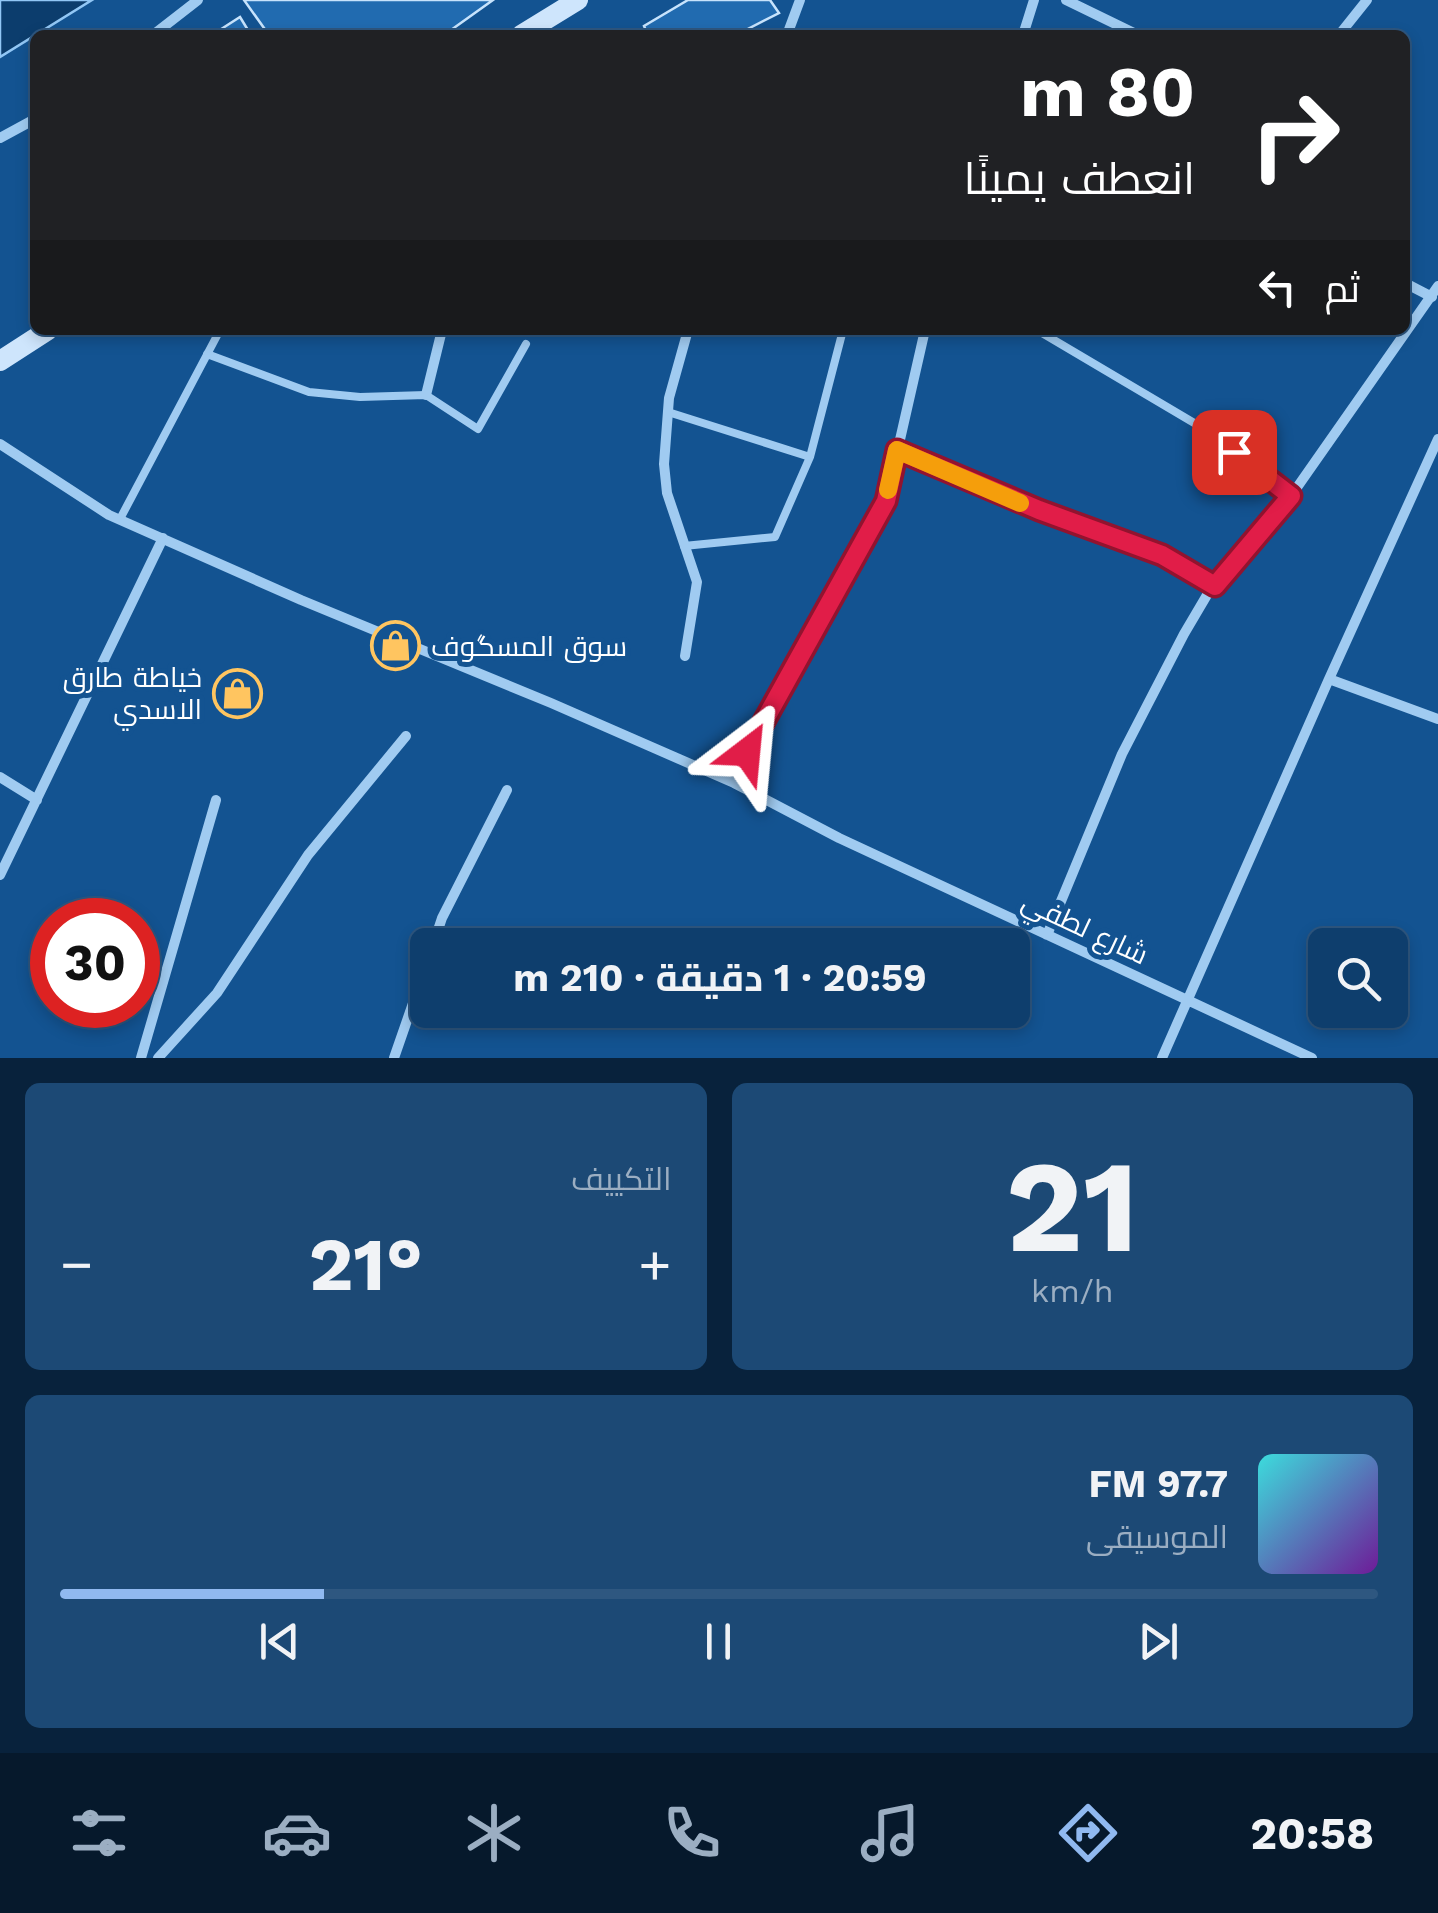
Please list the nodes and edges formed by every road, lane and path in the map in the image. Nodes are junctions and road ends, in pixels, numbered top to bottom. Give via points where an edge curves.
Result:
1 (198, 0) edge
2 (578, 0) edge
3 (800, 0) edge
4 (1034, 0) edge
5 (1066, 0) edge
6 (1367, 0) edge
7 (159, 30) edge
8 (529, 30) edge
9 (789, 30) edge
10 (1025, 30) edge
11 (1128, 30) edge
12 (1343, 30) edge
13 (30, 122) edge
14 (0, 138) edge
15 (1410, 284) edge
16 (1435, 291) edge
17 (1410, 327) edge
18 (40, 335) edge
19 (217, 335) edge
20 (441, 335) edge
21 (687, 335) edge
22 (842, 335) edge
23 (924, 335) edge
24 (1044, 335) edge
25 (1404, 335) edge
26 (526, 344) dead end
27 (207, 354) junction
28 (0, 361) edge
29 (426, 395) junction
30 (668, 412) junction
31 (1206, 430) joint
32 (1438, 439) edge
33 (0, 444) edge
34 (897, 450) junction
35 (810, 457) junction
36 (1291, 496) junction
37 (120, 519) junction
38 (163, 538) junction
39 (684, 546) junction
40 (1215, 586) junction
41 (685, 656) dead end
42 (1329, 679) junction
43 (1438, 720) edge
44 (406, 736) dead end
45 (747, 752) dead end
46 (0, 777) edge
47 (506, 790) dead end
48 (36, 800) junction
49 (216, 800) dead end
50 (0, 875) edge
51 (438, 928) edge
52 (1047, 935) junction
53 (1186, 1000) junction
54 (410, 1012) edge
55 (142, 1058) edge
56 (158, 1058) edge
57 (394, 1058) edge
58 (1162, 1058) edge
59 (1312, 1058) edge

1 - 7 street
2 - 8 main road
3 - 9 street
4 - 10 street
5 - 11 street
6 - 12 street
13 - 14 street
15 - 16 street
16 - 17 street
18 - 28 main road
19 - 27 lane
20 - 29 street
21 - 30 street
22 - 35 lane
23 - 34 street
24 - 31 lane
25 - 36 street
26 - 29 lane via 478,429
27 - 29 lane via 309,392
27 - 37 lane
30 - 35 lane
30 - 39 street via 667,493
31 - 36 street
32 - 42 street
33 - 37 street, شارع لطفي
34 - 40 lane via 1162,555
34 - 45 street via 886,501
35 - 39 lane via 775,537
36 - 40 street
37 - 38 street, شارع لطفي
38 - 48 street
38 - 52 street, شارع لطفي via 734,783
39 - 41 street via 697,582
40 - 52 street via 1122,754
42 - 43 street
42 - 53 street
44 - 56 street via 308,855 216,993
46 - 48 street
47 - 51 street
48 - 50 street
49 - 55 street
52 - 53 street, شارع لطفي
53 - 58 street
53 - 59 street, شارع لطفي
54 - 57 street

